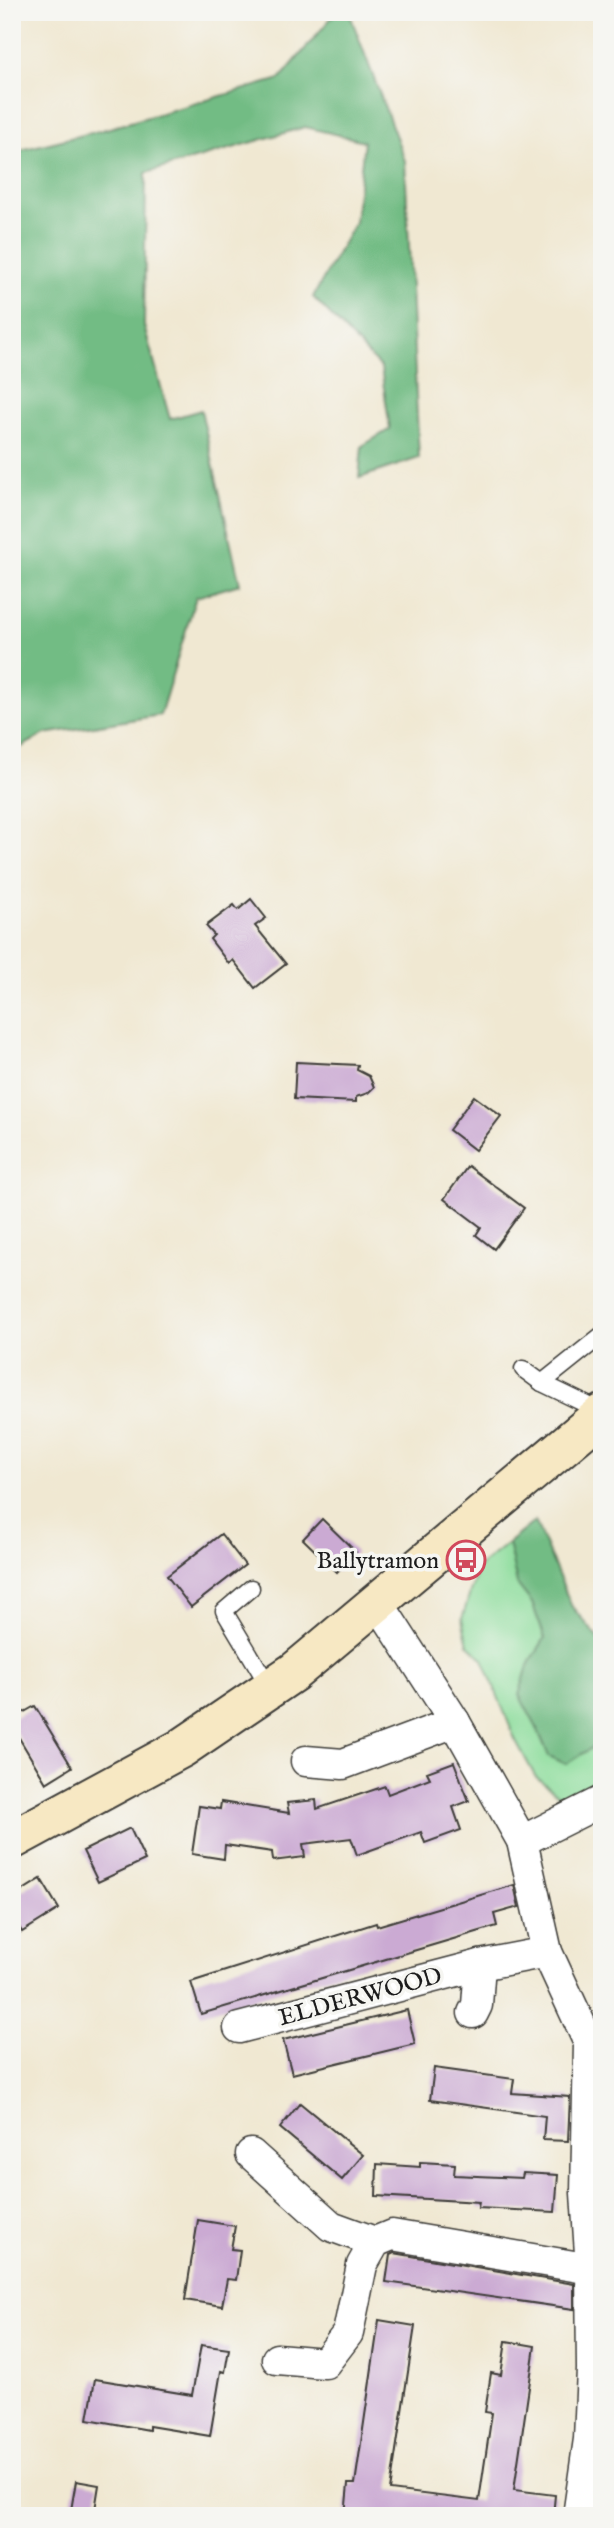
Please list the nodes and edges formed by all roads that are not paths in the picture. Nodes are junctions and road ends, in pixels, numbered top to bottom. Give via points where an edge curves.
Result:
1 (602, 1335) edge
2 (523, 1369) dead end
3 (542, 1382) junction
4 (602, 1413) edge
5 (251, 1588) dead end
6 (377, 1601) junction
7 (270, 1688) junction
8 (455, 1722) junction
9 (306, 1761) dead end
10 (602, 1801) edge
11 (12, 1840) edge
12 (522, 1841) junction
13 (547, 1952) junction
14 (480, 1965) junction
15 (473, 2013) dead end
16 (239, 2028) dead end
17 (595, 2042) edge
18 (251, 2154) dead end
19 (374, 2242) junction
20 (591, 2269) junction
21 (277, 2359) dead end
22 (578, 2516) edge

1 - 3 lane
2 - 3 lane
3 - 4 lane
4 - 6 main road
5 - 7 lane via 224,1611
6 - 7 main road
6 - 8 street
7 - 11 main road via 182,1748
8 - 9 street via 343,1764
8 - 12 street
10 - 12 street
12 - 13 street
13 - 14 street, ELDERWOOD
13 - 17 street
14 - 15 street, ELDERWOOD
14 - 16 street, ELDERWOOD
17 - 20 street via 586,2193
18 - 19 street via 331,2226
19 - 20 street via 392,2235
19 - 21 street via 362,2265 348,2333 325,2363
20 - 22 street via 592,2383

